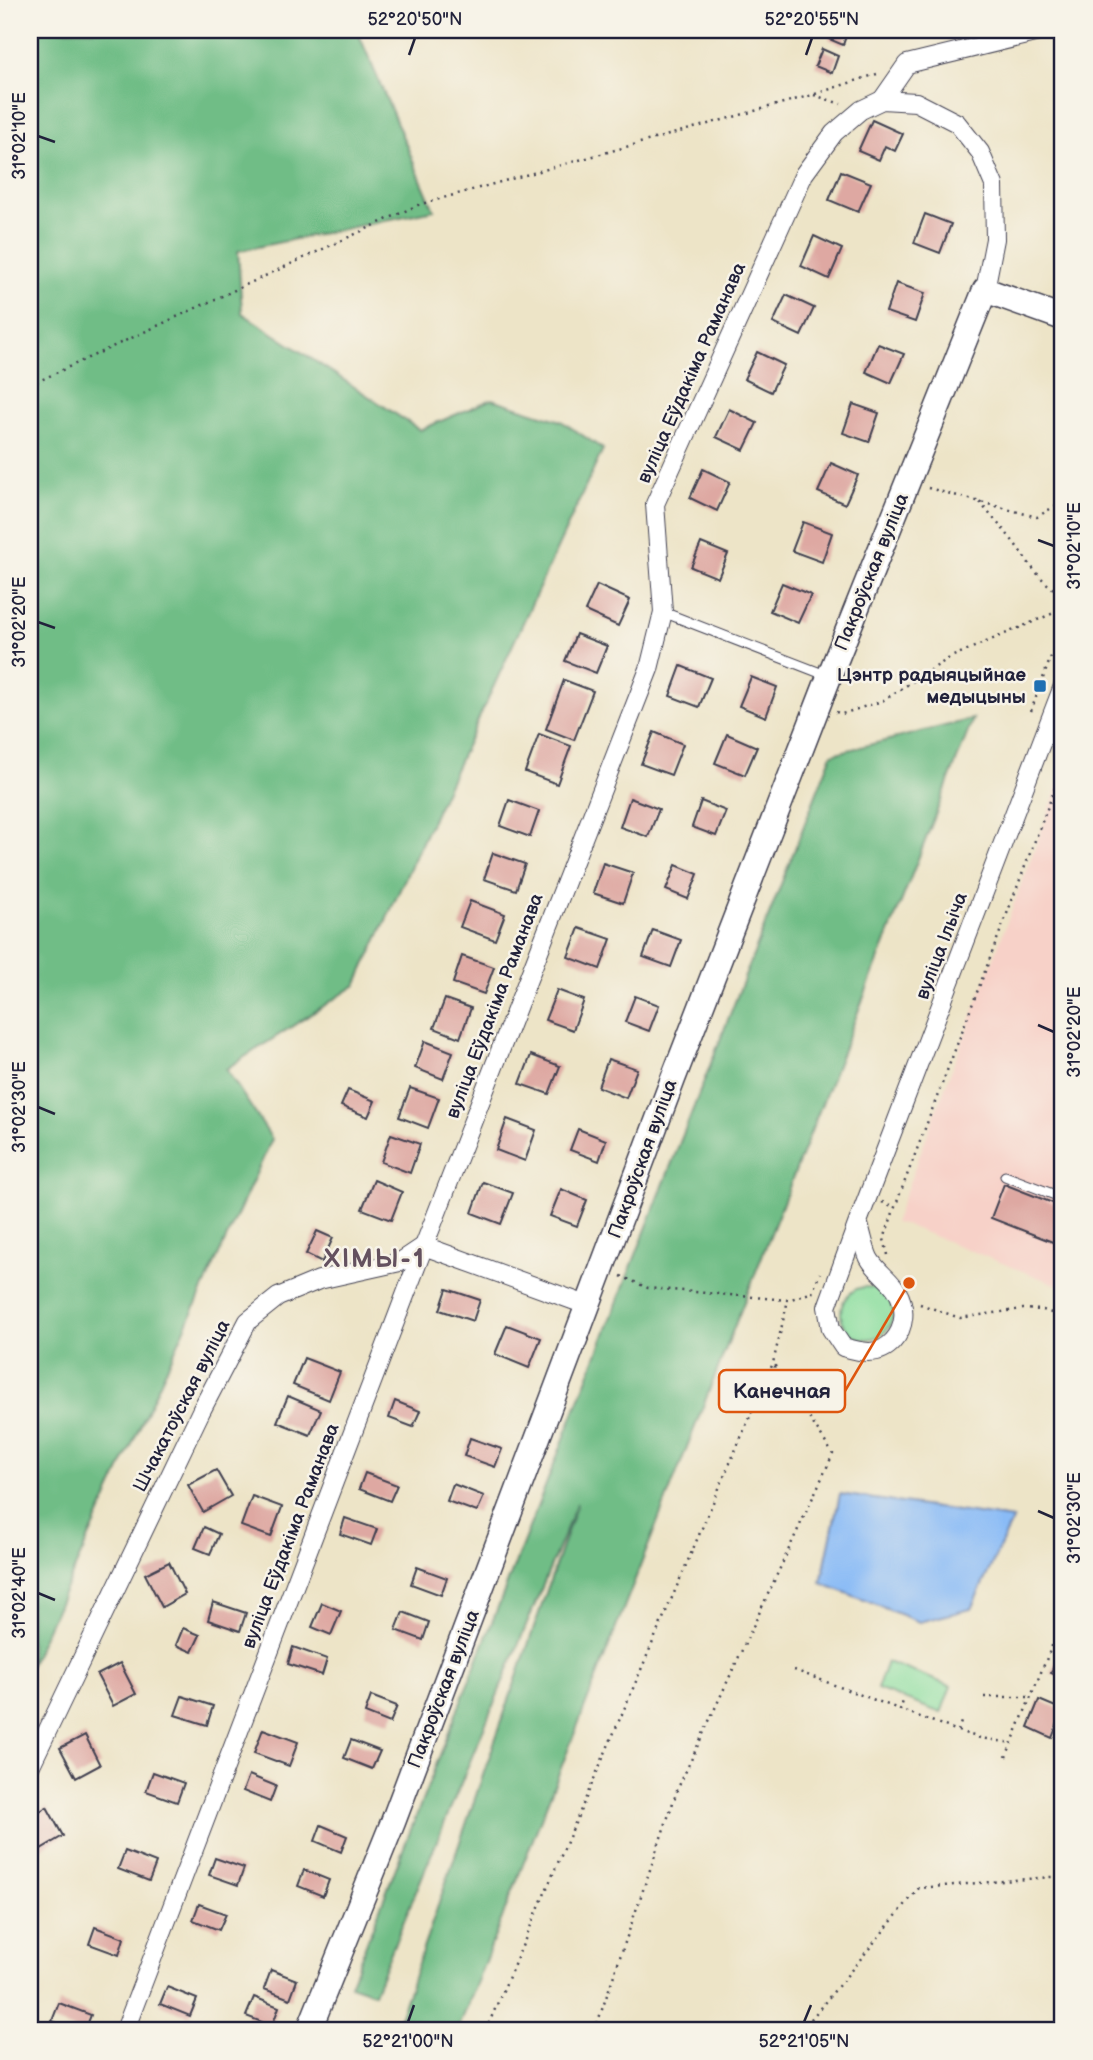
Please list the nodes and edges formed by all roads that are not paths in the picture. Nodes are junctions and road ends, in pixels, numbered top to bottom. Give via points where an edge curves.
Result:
1 (1047, 30) edge
2 (882, 100) junction
3 (957, 123) joint
4 (985, 290) junction
5 (1063, 318) edge
6 (663, 611) junction
7 (830, 677) junction
8 (1063, 686) edge
9 (1005, 1176) dead end
10 (1063, 1198) edge
11 (858, 1222) junction
12 (424, 1246) junction
13 (589, 1306) junction
14 (30, 1767) edge
15 (125, 2030) edge
16 (309, 2030) edge

1 - 2 street via 907,64
2 - 3 street, вуліца Еўдакіма Раманава via 916,102
2 - 6 street, вуліца Еўдакіма Раманава via 861,110 834,133 804,174 655,504
3 - 4 street, Пакроўская вуліца via 981,152 994,185 995,239
4 - 5 street
4 - 7 street, Пакроўская вуліца
6 - 7 lane
6 - 12 street, вуліца Еўдакіма Раманава via 649,669
7 - 13 street, Пакроўская вуліца
8 - 11 street, вуліца Ільіча
9 - 10 lane
11 - 11 street, вуліца Ільіча via 827,1307 831,1329 843,1348 864,1353 886,1349 901,1332 904,1311 897,1291 869,1257
12 - 13 street
12 - 14 street, Шчакатоўская вуліца via 400,1262 319,1280 278,1297 248,1321
12 - 15 street, вуліца Еўдакіма Раманава
13 - 16 street, Пакроўская вуліца

